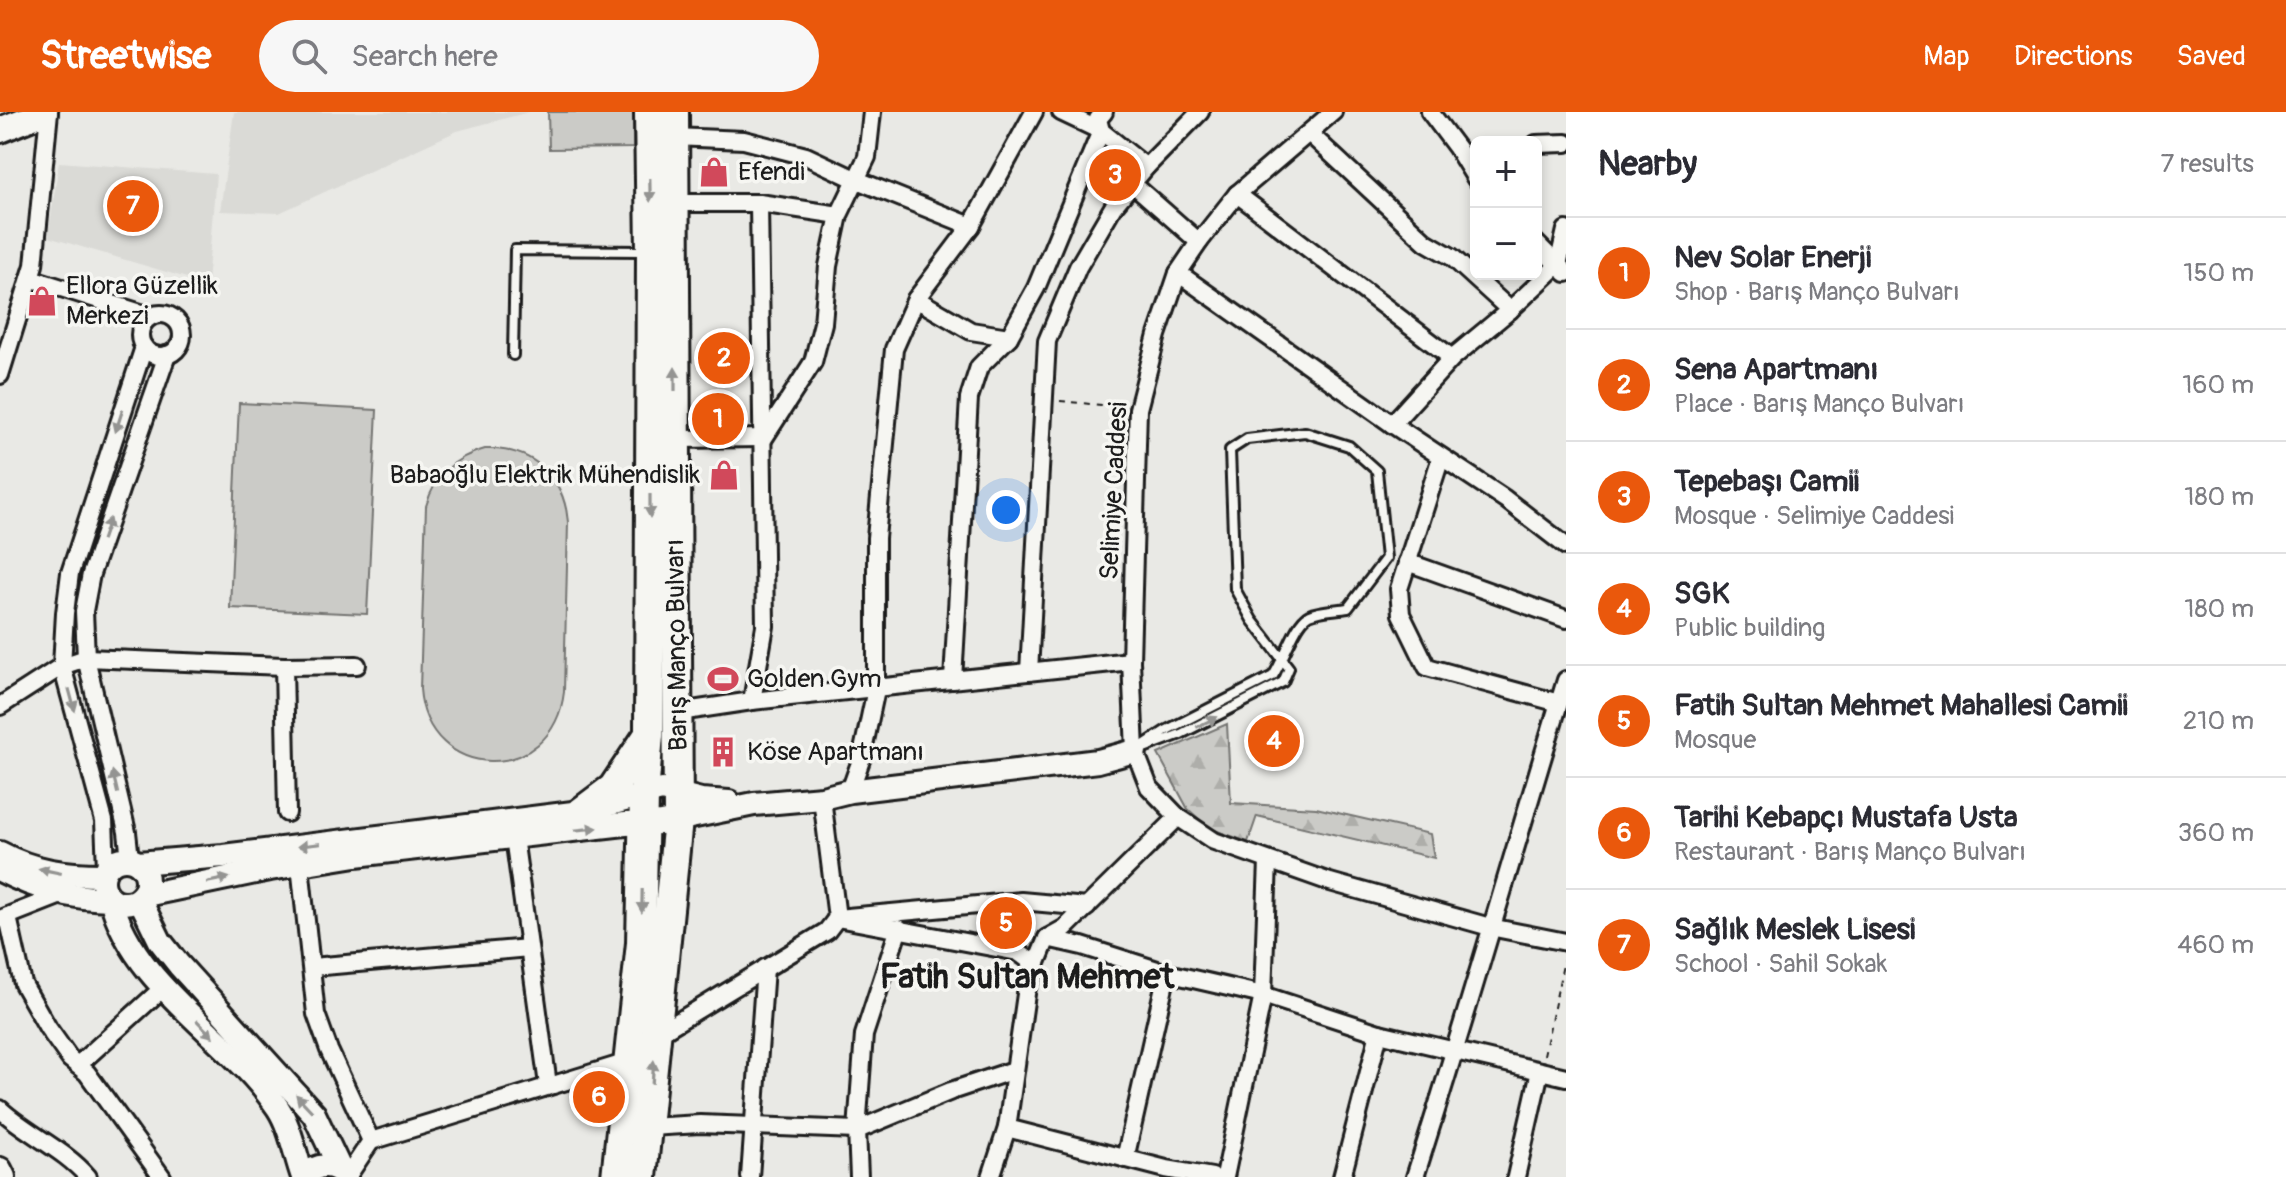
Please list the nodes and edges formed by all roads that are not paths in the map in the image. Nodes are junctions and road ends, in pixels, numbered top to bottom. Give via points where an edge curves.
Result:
1 (47, 112) edge
2 (649, 112) edge
3 (872, 112) edge
4 (1034, 112) edge
5 (1061, 112) edge
6 (1104, 112) edge
7 (1200, 112) edge
8 (1333, 112) edge
9 (1430, 112) edge
10 (674, 124) edge
11 (0, 130) edge
12 (1101, 131) junction
13 (1309, 133) junction
14 (1566, 143) edge
15 (1542, 144) edge
16 (1470, 147) edge
17 (1457, 148) junction
18 (1146, 167) junction
19 (1470, 169) edge
20 (857, 180) junction
21 (1133, 184) junction
22 (1237, 194) junction
23 (675, 203) junction
24 (759, 203) junction
25 (839, 215) junction
26 (971, 226) junction
27 (1566, 230) edge
28 (1199, 242) junction
29 (1542, 249) edge
30 (651, 251) junction
31 (1562, 269) edge
32 (1178, 273) junction
33 (30, 278) junction
34 (916, 299) junction
35 (1510, 310) junction
36 (150, 316) junction
37 (1009, 337) junction
38 (144, 347) junction
39 (167, 355) junction
40 (513, 355) dead end
41 (1452, 358) junction
42 (0, 375) edge
43 (1392, 424) junction
44 (764, 438) junction
45 (675, 439) junction
46 (1441, 457) junction
47 (1566, 546) edge
48 (1407, 562) junction
49 (1566, 619) edge
50 (86, 658) junction
51 (1284, 660) junction
52 (1131, 661) junction
53 (357, 665) dead end
54 (62, 666) junction
55 (284, 666) junction
56 (1029, 672) junction
57 (953, 680) junction
58 (1566, 680) edge
59 (876, 689) junction
60 (752, 701) junction
61 (1559, 703) junction
62 (0, 706) edge
63 (679, 712) junction
64 (649, 734) junction
65 (1135, 751) junction
66 (850, 791) junction
67 (822, 798) junction
68 (678, 807) junction
69 (644, 809) junction
70 (581, 812) junction
71 (287, 813) dead end
72 (1178, 817) junction
73 (514, 837) junction
74 (0, 853) edge
75 (134, 861) junction
76 (1268, 861) junction
77 (300, 865) junction
78 (0, 870) edge
79 (104, 872) junction
80 (61, 895) junction
81 (140, 897) junction
82 (111, 899) junction
83 (1087, 907) junction
84 (4, 918) edge
85 (837, 918) junction
86 (1490, 927) junction
87 (899, 928) junction
88 (1047, 938) junction
89 (1566, 942) edge
90 (529, 948) junction
91 (1036, 965) junction
92 (312, 967) junction
93 (765, 968) junction
94 (1167, 973) junction
95 (164, 987) junction
96 (1263, 995) junction
97 (1379, 1033) junction
98 (656, 1035) junction
99 (1456, 1050) junction
100 (628, 1062) junction
101 (78, 1065) junction
102 (1014, 1070) junction
103 (1540, 1071) junction
104 (1566, 1077) edge
105 (548, 1085) junction
106 (0, 1109) edge
107 (753, 1126) junction
108 (649, 1127) junction
109 (1007, 1128) junction
110 (857, 1130) junction
111 (371, 1141) junction
112 (1125, 1159) junction
113 (0, 1169) edge
114 (1165, 1173) edge
115 (345, 1175) edge
116 (4, 1177) edge
117 (88, 1177) edge
118 (162, 1177) edge
119 (303, 1177) edge
120 (616, 1177) edge
121 (642, 1177) edge
122 (750, 1177) edge
123 (859, 1177) edge
124 (991, 1177) edge
125 (1212, 1177) edge
126 (1225, 1177) edge
127 (1342, 1177) edge
128 (1415, 1177) edge
129 (1516, 1177) edge

1 - 11 main road
1 - 33 street
2 -> 30 highway, Barış Manço Bulvarı
3 - 20 street via 867,157
4 - 26 street
5 - 12 street
6 - 12 street via 1098,119
7 - 18 street
8 - 13 street, Selimiye Caddesi
9 - 17 street
10 - 20 street via 806,156
10 - 23 highway, Barış Manço Bulvarı
12 - 18 street
12 - 37 street via 1036,288
13 - 22 street, Selimiye Caddesi
13 - 35 street via 1426,242 1452,257
14 - 15 street
16 - 17 street
17 - 19 street
18 - 21 street
20 - 25 street
20 - 26 street
21 - 28 street
21 - 56 street via 1078,267 1047,341
22 - 28 street, Selimiye Caddesi
22 - 41 street
23 - 24 street
45 -> 23 highway, Barış Manço Bulvarı
24 - 25 street
24 - 44 street
25 - 44 street via 813,362
26 - 34 street
27 - 31 street
28 - 32 street, Selimiye Caddesi
29 - 31 street
30 - 40 lane via 515,250
30 -> 64 highway, Barış Manço Bulvarı
31 - 35 street
32 - 43 street
32 - 52 street, Selimiye Caddesi via 1138,409
33 - 36 street
33 - 42 street
34 - 37 street via 971,331
34 - 59 street via 894,349 887,405 876,538
35 - 41 street
36 - 38 street via 140,331
36 - 39 street via 167,314 180,326 180,343
37 - 57 street via 979,367 969,398
38 - 39 street
38 -> 54 street via 70,573
50 -> 39 street via 84,611 91,574
41 - 43 street
43 - 46 street
44 - 45 street
44 - 60 street via 765,626
45 - 63 highway, Barış Manço Bulvarı
46 - 47 street
46 - 48 street
48 - 49 street
48 - 61 street via 1399,589 1401,614 1427,667
50 - 54 street
50 - 55 street
75 -> 50 street
51 - 51 lane via 1298,624 1310,614 1348,608 1386,558 1377,471 1349,446 1305,432 1247,439 1230,450 1235,589
51 - 65 lane via 1273,676
52 - 56 street
52 - 65 street, Selimiye Caddesi
53 - 55 street
54 - 62 street
54 -> 79 street via 104,821
55 - 71 street
56 - 57 street
57 - 59 street
58 - 61 street
59 - 60 street
59 - 66 street
60 - 63 street
61 - 86 street
63 - 68 highway, Barış Manço Bulvarı
64 - 69 highway, Barış Manço Bulvarı
64 - 70 highway via 613,788
65 - 66 street via 1098,761
65 - 72 street, Selimiye Caddesi via 1149,787
66 - 67 street
67 - 68 street
67 - 85 street
68 - 69 street via 661,823
68 - 69 street via 662,790
68 - 98 highway, Barış Manço Bulvarı
69 - 70 street
73 -> 69 street
69 -> 100 highway, Barış Manço Bulvarı via 641,943
70 -> 75 street via 236,855
72 - 76 street, Selimiye Caddesi via 1214,841
72 - 83 street
73 - 77 street
73 - 90 street
79 -> 74 street via 53,873
75 - 79 street via 121,859
75 - 81 street via 147,879
76 - 86 street, Selimiye Caddesi
76 - 96 street
81 -> 77 street
77 - 92 street
78 - 80 street
79 - 82 street via 103,888
80 - 82 street
80 - 84 street
81 - 82 street via 124,903
115 -> 81 street via 314,1114 179,965 160,941
82 - 95 street via 125,933
83 - 85 street via 1021,901
83 - 88 street
84 - 101 street via 23,984 48,1028
85 - 87 street
85 - 93 street via 827,931
86 - 89 street, Selimiye Caddesi
86 - 99 street
87 - 91 street via 1018,952
87 - 110 street via 864,1035
88 - 91 street
88 - 94 street
90 - 92 street
90 - 105 street
91 - 102 street via 1027,987
92 - 111 street via 316,1014
93 - 98 street
93 - 107 street
94 - 96 street
94 - 112 street
95 - 101 street
95 -> 119 street via 280,1110
96 - 97 street
96 - 126 street
97 - 99 street
97 - 127 street
108 -> 98 highway, Barış Manço Bulvarı
99 - 103 street
99 - 128 street
100 - 105 street
100 - 120 highway, Barış Manço Bulvarı
101 - 118 street
102 - 109 street
102 - 110 street
103 - 104 street
103 - 129 street
105 - 111 street
106 - 117 street
107 - 108 street
107 - 110 street
107 - 122 street
108 - 121 highway, Barış Manço Bulvarı
109 - 112 street
109 - 124 street
110 - 123 street
111 - 115 street
112 - 114 street
113 - 116 street
114 - 125 street
115 - 119 street via 321,1165

